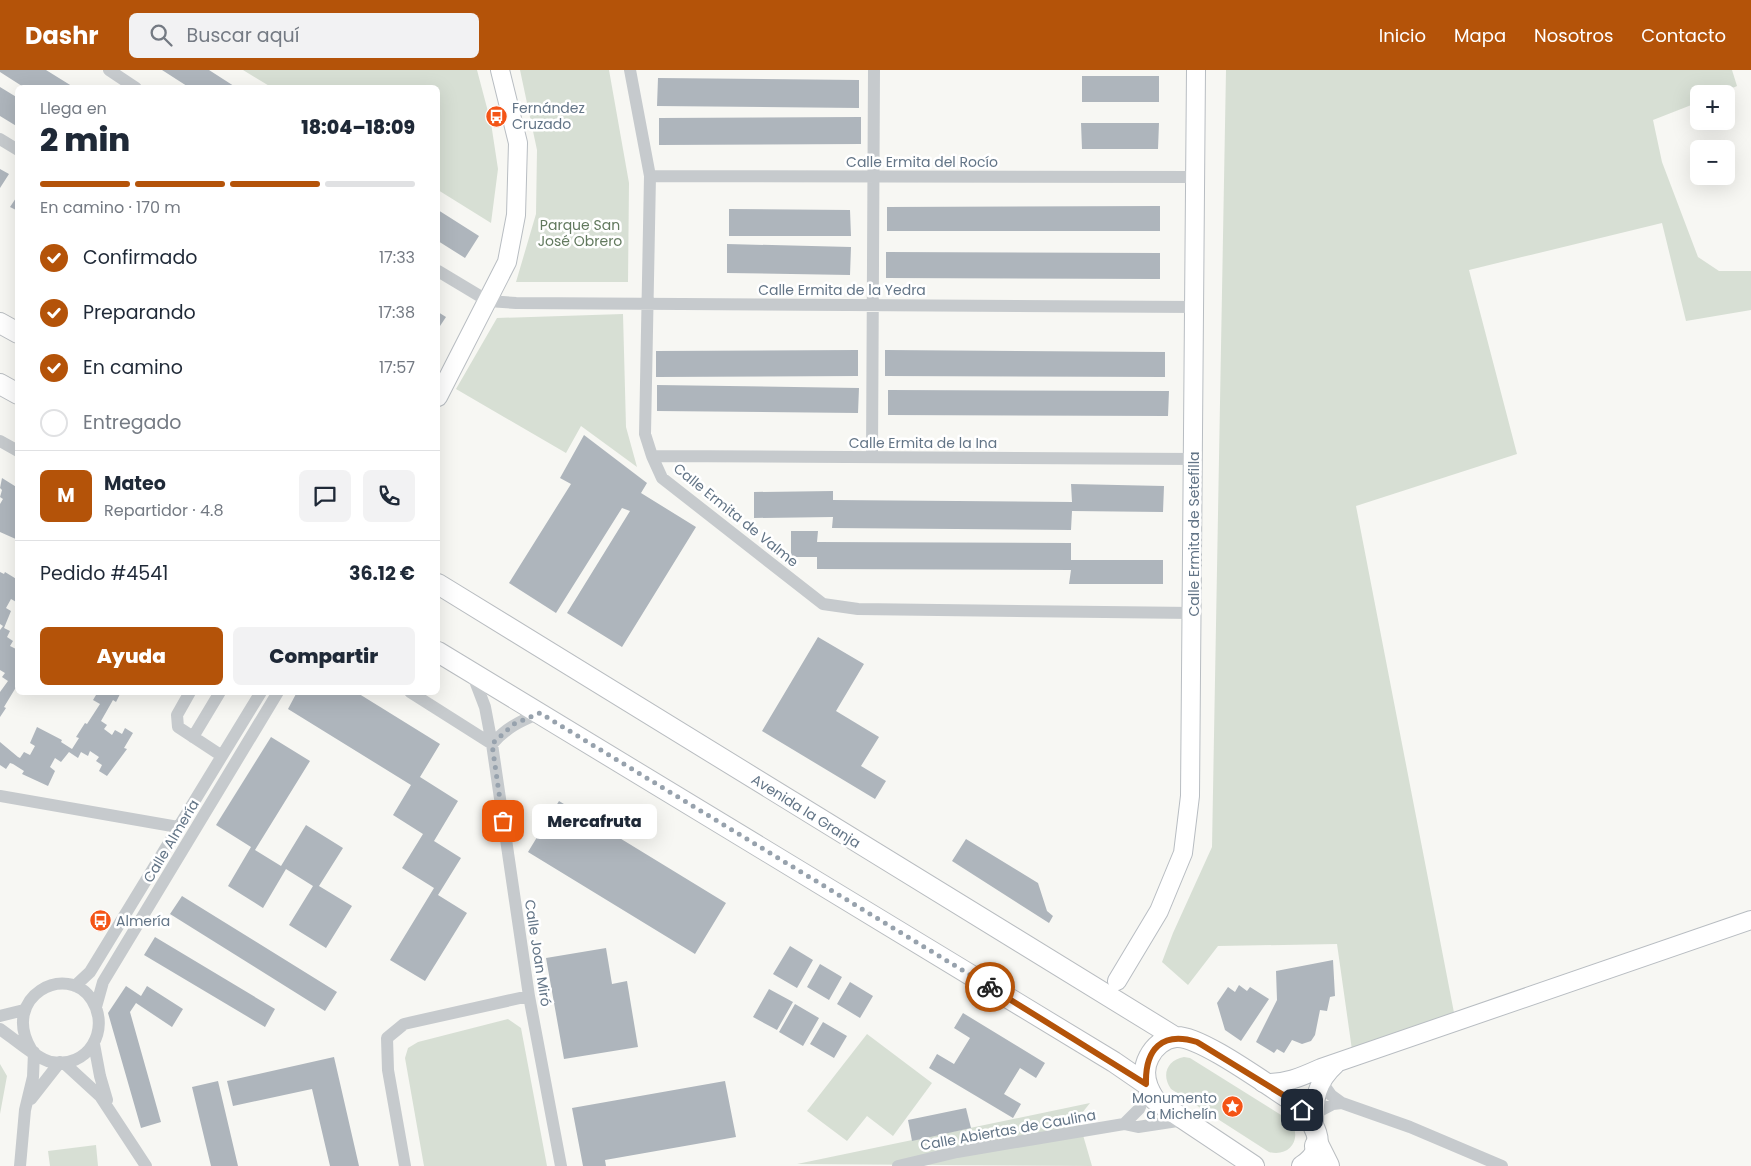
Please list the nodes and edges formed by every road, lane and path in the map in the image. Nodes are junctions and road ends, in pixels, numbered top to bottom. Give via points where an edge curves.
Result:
1 (109, 70) edge
2 (500, 70) edge
3 (630, 70) edge
4 (874, 70) edge
5 (1196, 70) edge
6 (132, 85) edge
7 (0, 139) edge
8 (15, 148) edge
9 (650, 176) junction
10 (873, 177) junction
11 (1195, 177) junction
12 (440, 272) edge
13 (488, 301) junction
14 (646, 304) junction
15 (872, 305) junction
16 (1195, 307) junction
17 (0, 323) edge
18 (15, 331) edge
19 (0, 384) edge
20 (15, 392) edge
21 (440, 393) edge
22 (0, 440) edge
23 (15, 449) edge
24 (652, 456) junction
25 (872, 457) junction
26 (1194, 459) junction
27 (440, 585) edge
28 (1193, 613) junction
29 (440, 653) edge
30 (472, 673) junction
31 (188, 695) edge
32 (218, 695) edge
33 (259, 695) edge
34 (276, 695) edge
35 (415, 695) edge
36 (540, 713) junction
37 (193, 737) junction
38 (492, 744) junction
39 (222, 756) junction
40 (0, 796) edge
41 (178, 827) junction
42 (1751, 920) edge
43 (1117, 981) junction
44 (75, 986) junction
45 (1090, 987) junction
46 (529, 996) junction
47 (96, 1007) junction
48 (1124, 1008) junction
49 (24, 1010) junction
50 (0, 1016) edge
51 (0, 1029) edge
52 (1175, 1037) junction
53 (94, 1044) junction
54 (32, 1050) junction
55 (1339, 1062) junction
56 (62, 1063) junction
57 (1321, 1081) junction
58 (1263, 1083) junction
59 (1147, 1086) junction
60 (1342, 1103) junction
61 (26, 1110) junction
62 (111, 1110) junction
63 (1184, 1120) junction
64 (1124, 1124) junction
65 (1318, 1138) edge
66 (20, 1166) edge
67 (146, 1166) edge
68 (405, 1166) edge
69 (561, 1166) edge
70 (898, 1166) edge
71 (1254, 1166) edge
72 (1302, 1166) edge
73 (1502, 1166) edge

1 - 6 street
2 - 13 street via 518,143 516,215 507,262
3 - 9 street, Calle Ermita de Valme
4 - 10 street
5 - 11 street, Calle Ermita de Setefilla
7 - 8 street
9 - 10 street, Calle Ermita del Rocío
9 - 14 street, Calle Ermita de Valme
10 - 11 street, Calle Ermita del Rocío
10 - 15 street
11 - 16 street, Calle Ermita de Setefilla
12 - 13 street
13 - 14 street, Calle Ermita de la Yedra
13 - 21 street
14 - 15 street, Calle Ermita de la Yedra
14 - 24 street, Calle Ermita de Valme via 645,434
15 - 16 street, Calle Ermita de la Yedra
15 - 25 street
16 - 26 street, Calle Ermita de Setefilla
17 - 18 main road
19 - 20 main road
22 - 23 street
24 - 25 street, Calle Ermita de la Ina
24 - 28 street, Calle Ermita de Valme via 662,478 823,604 858,609
25 - 26 street, Calle Ermita de la Ina
26 - 28 street, Calle Ermita de Setefilla
27 - 45 main road, Avenida la Granja
28 - 43 street, Calle Ermita de Setefilla via 1190,796 1183,852 1159,911
29 - 30 main road
30 - 36 main road
30 - 38 street, Calle Joan Miró via 485,707
31 - 37 street via 177,715 178,727
32 - 37 street
33 - 39 street, Calle Almería
34 - 47 street, Calle Almería via 102,982
35 - 38 street
36 - 38 street via 514,724
36 - 59 main road via 1114,1062
37 - 39 street
38 - 46 street, Calle Joan Miró
39 - 41 street, Calle Almería
40 - 41 street
41 - 44 street, Calle Almería via 90,972
42 - 55 street
43 - 45 street
43 - 48 street via 1117,994
44 - 47 street via 84,991
44 - 49 street via 48,986 36,992
45 - 48 main road, Avenida la Granja
46 - 68 street via 404,1024 387,1038 388,1070
46 - 69 street, Calle Joan Miró
47 - 53 street via 100,1023
48 - 52 main road, Avenida la Granja
49 - 50 street
49 - 54 street via 21,1024 24,1038
51 - 54 street
52 - 58 main road, Avenida la Granja via 1197,1042
52 - 59 main road via 1152,1051 1147,1061
53 - 56 street via 81,1057
53 - 62 street
54 - 56 street via 44,1059
54 - 61 street via 33,1077
55 - 57 street
55 - 58 street via 1284,1083
56 - 61 street via 32,1097
56 - 62 street via 88,1083
57 - 60 street
57 - 65 street via 1316,1093
58 - 65 main road, Avenida la Granja via 1293,1101
59 - 63 main road via 1155,1100
59 - 64 street via 1139,1109
60 - 65 street via 1333,1104
60 - 73 street via 1410,1127
61 - 66 street
62 - 67 street
63 - 64 street, Calle Abiertas de Caulina via 1138,1127
63 - 71 main road
64 - 70 street, Calle Abiertas de Caulina via 957,1152
65 - 72 main road via 1312,1156

